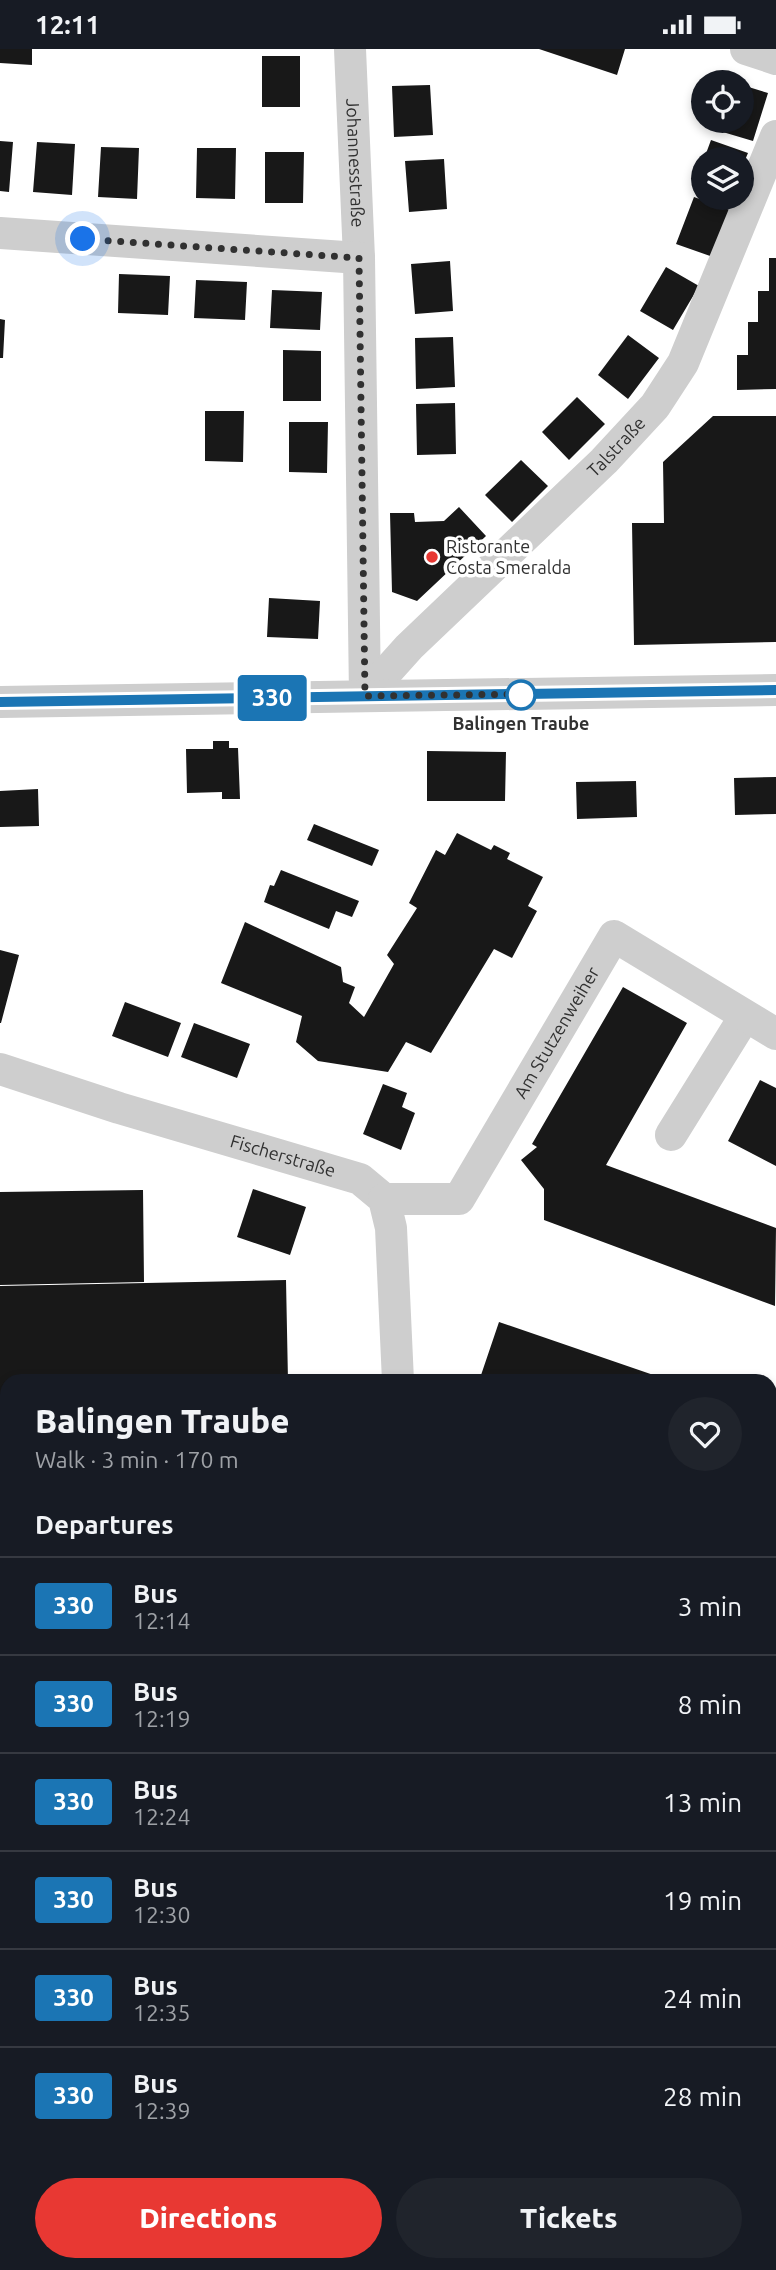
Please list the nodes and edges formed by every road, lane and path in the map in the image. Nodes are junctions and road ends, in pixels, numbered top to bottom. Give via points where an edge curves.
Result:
1 (350, 49) edge
2 (746, 49) edge
3 (776, 59) edge
4 (776, 137) edge
5 (0, 233) edge
6 (359, 258) junction
7 (776, 690) edge
8 (365, 696) junction
9 (0, 702) edge
10 (746, 1016) junction
11 (776, 1034) edge
12 (0, 1069) edge
13 (671, 1135) dead end
14 (384, 1199) junction
15 (398, 1374) edge

1 - 6 street, Johannesstraße
2 - 3 street
4 - 8 street, Talstraße via 683,363 655,406
5 - 6 street
6 - 8 street, Johannesstraße
7 - 8 street
8 - 9 street
10 - 11 street, Am Stutzenweiher
10 - 13 street
10 - 14 street, Am Stutzenweiher via 614,936 459,1199
12 - 14 street, Fischerstraße via 360,1179
14 - 15 street via 391,1228

